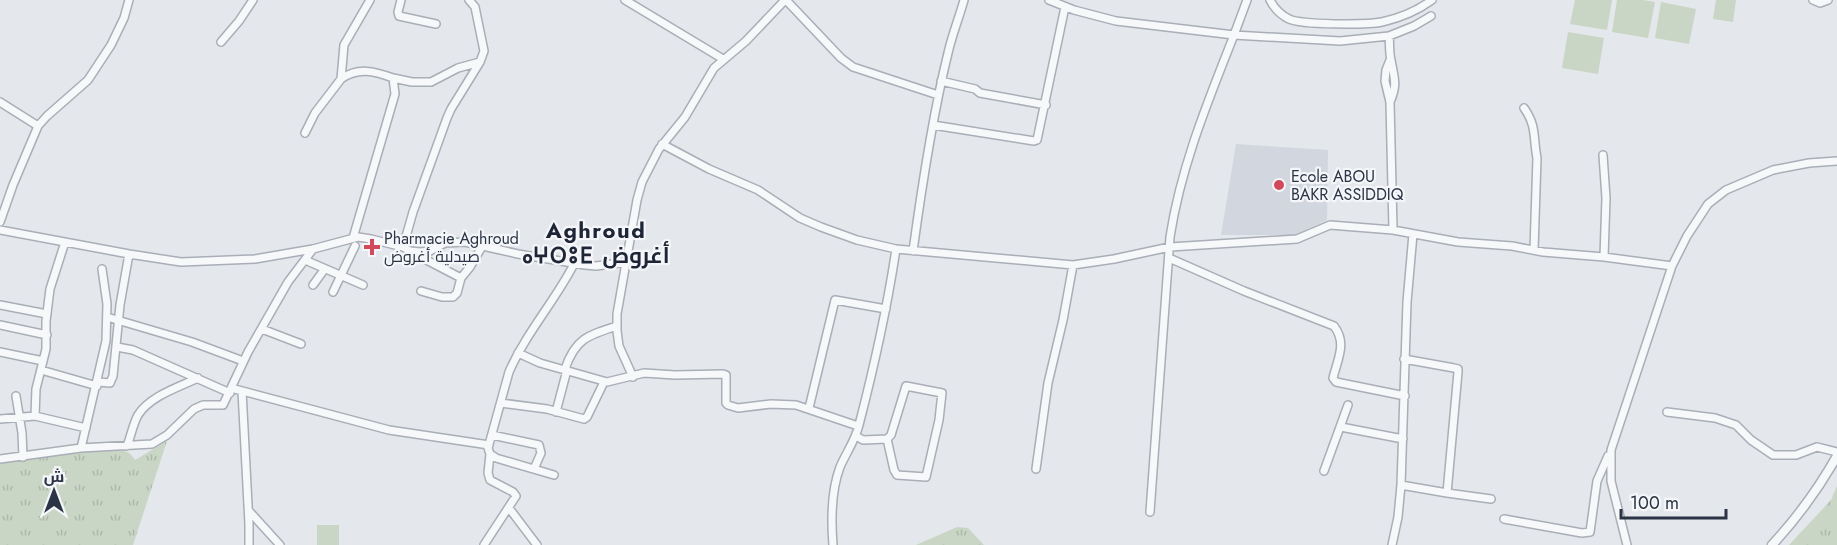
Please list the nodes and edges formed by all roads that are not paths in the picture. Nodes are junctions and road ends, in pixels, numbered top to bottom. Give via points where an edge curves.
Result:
1 (129, 0) edge
2 (253, 0) edge
3 (370, 0) edge
4 (401, 0) edge
5 (469, 0) edge
6 (480, 0) edge
7 (625, 0) edge
8 (786, 0) edge
9 (964, 0) edge
10 (1049, 0) edge
11 (1247, 0) edge
12 (1270, 0) edge
13 (1418, 0) edge
14 (1813, 0) edge
15 (1828, 0) edge
16 (1429, 2) edge
17 (1065, 7) junction
18 (476, 10) junction
19 (1431, 16) dead end
20 (436, 24) dead end
21 (1234, 35) junction
22 (1389, 36) junction
23 (220, 42) dead end
24 (723, 59) junction
25 (480, 62) junction
26 (393, 78) junction
27 (341, 79) junction
28 (941, 81) junction
29 (938, 95) junction
30 (0, 102) edge
31 (1046, 105) junction
32 (1524, 108) dead end
33 (933, 125) junction
34 (38, 126) junction
35 (305, 134) dead end
36 (662, 144) junction
37 (1603, 154) dead end
38 (1837, 161) edge
39 (0, 222) edge
40 (0, 230) edge
41 (1393, 230) junction
42 (1413, 234) junction
43 (354, 242) junction
44 (65, 243) junction
45 (483, 245) junction
46 (1170, 247) junction
47 (313, 249) junction
48 (407, 249) junction
49 (896, 249) junction
50 (1534, 250) junction
51 (913, 251) junction
52 (129, 254) junction
53 (1604, 257) junction
54 (1169, 258) junction
55 (304, 260) junction
56 (627, 262) junction
57 (574, 264) junction
58 (1073, 265) junction
59 (1672, 266) junction
60 (102, 269) dead end
61 (324, 270) junction
62 (341, 277) junction
63 (461, 278) junction
64 (313, 285) dead end
65 (363, 285) dead end
66 (421, 291) dead end
67 (333, 292) dead end
68 (0, 305) edge
69 (886, 309) junction
70 (47, 314) junction
71 (107, 317) junction
72 (119, 321) junction
73 (0, 325) edge
74 (617, 326) junction
75 (261, 329) junction
76 (47, 335) junction
77 (301, 344) dead end
78 (117, 347) junction
79 (0, 352) edge
80 (518, 353) junction
81 (1404, 360) junction
82 (43, 361) junction
83 (243, 361) junction
84 (41, 370) junction
85 (566, 370) junction
86 (633, 377) junction
87 (198, 378) junction
88 (604, 382) junction
89 (97, 384) junction
90 (230, 390) junction
91 (242, 391) junction
92 (16, 396) dead end
93 (1405, 396) junction
94 (501, 403) junction
95 (1348, 405) dead end
96 (809, 408) junction
97 (556, 412) junction
98 (1667, 412) dead end
99 (35, 416) junction
100 (20, 418) junction
101 (0, 420) edge
102 (858, 426) junction
103 (1341, 427) junction
104 (86, 428) junction
105 (492, 435) junction
106 (856, 436) junction
107 (887, 439) junction
108 (1403, 439) junction
109 (489, 445) junction
110 (127, 446) junction
111 (81, 448) junction
112 (1611, 450) junction
113 (490, 454) junction
114 (1837, 454) edge
115 (23, 457) junction
116 (0, 459) edge
117 (534, 469) junction
118 (1036, 469) dead end
119 (1324, 471) dead end
120 (554, 475) dead end
121 (1401, 485) junction
122 (1447, 493) junction
123 (1491, 499) dead end
124 (509, 508) junction
125 (249, 511) junction
126 (1150, 512) dead end
127 (1504, 519) dead end
128 (249, 545) edge
129 (280, 545) edge
130 (484, 545) edge
131 (537, 545) edge
132 (833, 545) edge
133 (1392, 545) edge
134 (1627, 545) edge
135 (1772, 545) edge

1 - 34 street via 111,45 88,80
2 - 23 street
3 - 27 street via 344,45
4 - 20 street via 399,16
5 - 18 street
6 - 18 street
7 - 24 street
8 - 24 street
8 - 29 street via 853,67
9 - 28 street
10 - 17 street
11 - 21 street
12 - 16 street via 1276,10 1291,20 1324,23 1379,23 1406,15
13 - 16 street
14 - 15 street
17 - 21 street via 1116,21
17 - 31 street
18 - 25 street via 484,51
19 - 22 street
21 - 22 street via 1340,40
21 - 46 street via 1175,201
22 - 41 street via 1395,79 1390,102
24 - 36 street
25 - 26 street via 431,82
25 - 48 street via 451,109 413,212
26 - 27 street via 373,70 350,73
26 - 43 street via 392,106
27 - 35 street via 315,113
28 - 29 street
28 - 31 street via 975,88 980,93
29 - 33 street
30 - 34 street
31 - 33 street via 1039,136 1034,141
32 - 50 street via 1532,119 1537,158
33 - 51 street
34 - 39 street
36 - 49 street via 758,190 800,218 857,240
36 - 56 street via 642,182
37 - 53 street
38 - 59 street via 1773,170 1726,190 1708,204
40 - 44 street
41 - 42 street
41 - 46 street via 1330,225 1296,239
42 - 50 street
42 - 81 street
43 - 47 street
43 - 48 street via 371,239
43 - 62 street
44 - 52 street
44 - 70 street via 50,289
45 - 48 street via 450,242 427,252
45 - 57 street
45 - 63 street
46 - 54 street
46 - 58 street
47 - 52 street via 213,262
47 - 55 street
48 - 63 street
49 - 51 street
49 - 69 street
50 - 53 street
51 - 58 street
52 - 72 street
53 - 59 street
54 - 93 street via 1334,326 1341,335 1342,346 1333,378 1336,382
54 - 126 street
55 - 61 street
55 - 75 street
56 - 57 street
56 - 74 street
57 - 80 street
58 - 118 street via 1047,383
59 - 112 street
60 - 71 street
61 - 62 street
61 - 64 street
62 - 65 street
62 - 67 street
63 - 66 street via 453,297
68 - 70 street
69 - 96 street via 835,300
69 - 102 street
70 - 76 street
71 - 72 street
71 - 89 street
72 - 78 street
72 - 83 street
73 - 76 street
74 - 85 street via 577,345
74 - 86 street via 619,346
75 - 77 street
75 - 83 street
76 - 82 street
78 - 87 street
78 - 89 street via 111,381
79 - 82 street
80 - 85 street
80 - 94 street
81 - 93 street
81 - 122 street via 1458,369
82 - 84 street
83 - 90 street
84 - 89 street
84 - 99 street
85 - 88 street
85 - 97 street
86 - 88 street
86 - 96 street via 644,373 723,374 726,403 731,407 782,404
87 - 90 street
87 - 110 street via 158,398 140,413
88 - 97 street via 584,419
89 - 104 street
90 - 91 street
90 - 110 street via 223,405 194,409 152,444
91 - 109 street via 388,430
91 - 125 street
92 - 100 street
93 - 108 street
94 - 97 street
94 - 105 street
95 - 103 street
96 - 102 street
98 - 114 street via 1736,425 1773,455 1796,455 1817,447
99 - 100 street
99 - 104 street
100 - 101 street
100 - 115 street
102 - 106 street
103 - 108 street
103 - 119 street
104 - 111 street
105 - 109 street
105 - 117 street via 539,446 541,453
106 - 107 street via 863,440
106 - 132 street via 840,467 832,512
107 - 107 street via 906,386 942,393 926,477 897,475
108 - 121 street
109 - 113 street
110 - 111 street
111 - 115 street
112 - 127 street via 1598,481 1590,532
112 - 134 street via 1611,481
113 - 117 street
113 - 124 street via 490,480 515,493
114 - 135 street via 1789,527
115 - 116 street
117 - 120 street
121 - 122 street
121 - 133 street
122 - 123 street
124 - 130 street
124 - 131 street
125 - 128 street
125 - 129 street

